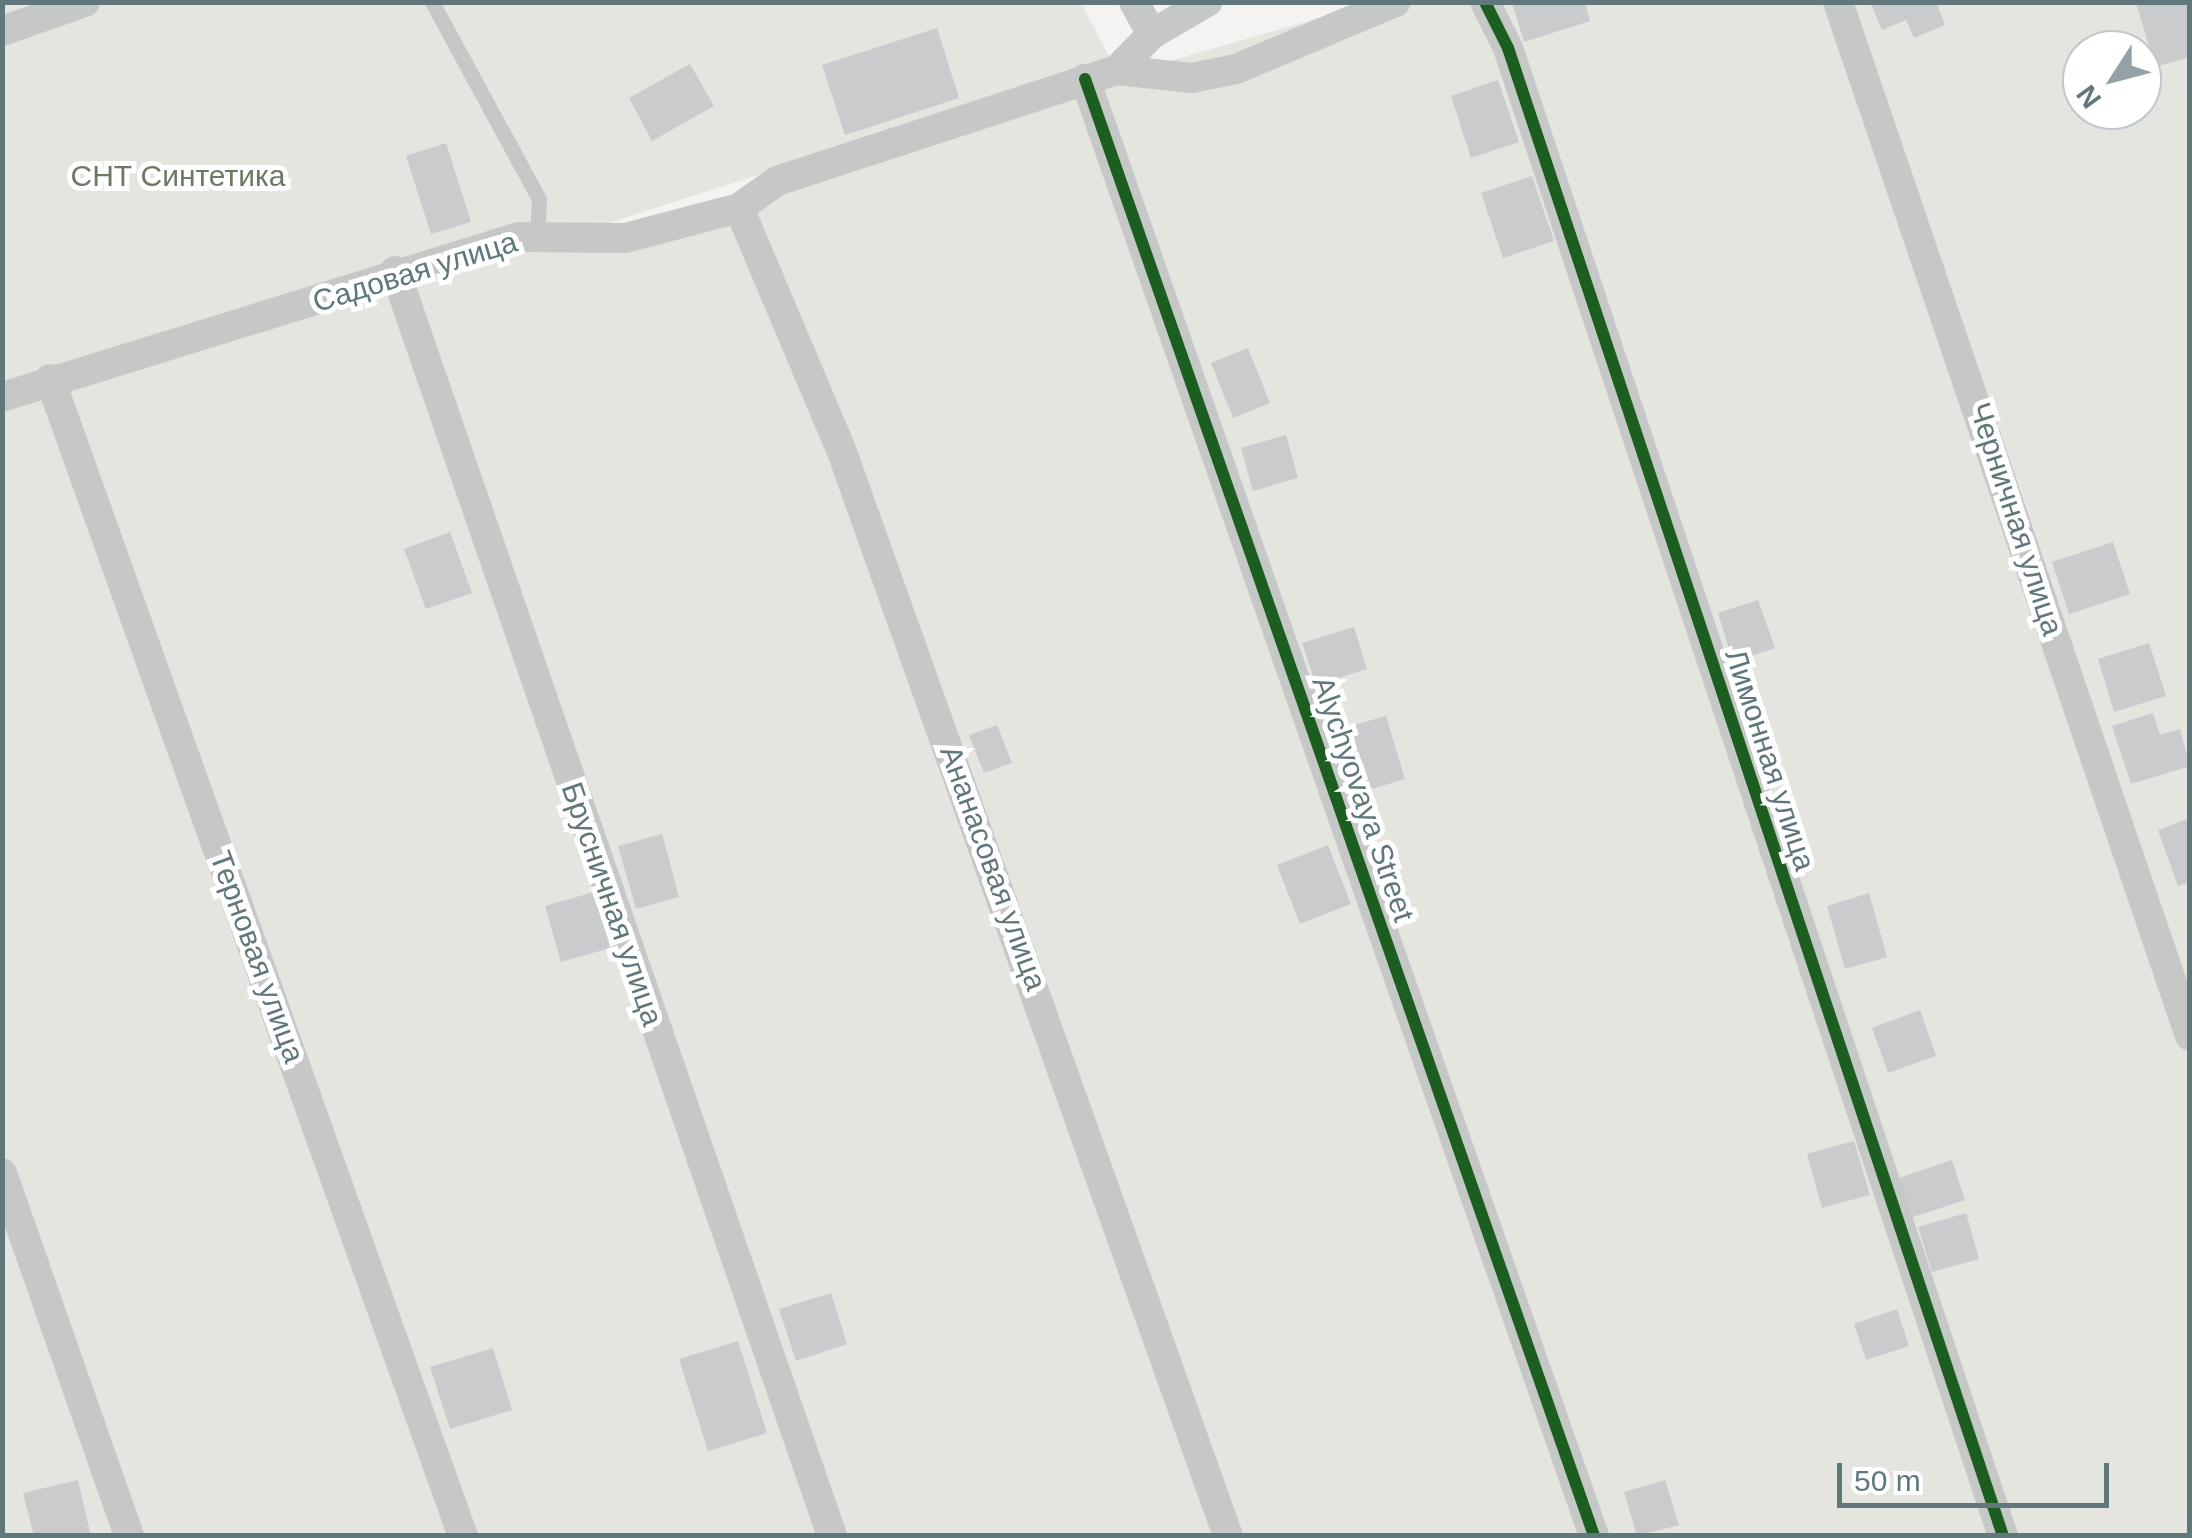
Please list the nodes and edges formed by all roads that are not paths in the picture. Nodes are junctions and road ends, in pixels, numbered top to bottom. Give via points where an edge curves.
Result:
1 (85, 2) edge
2 (432, 2) edge
3 (1134, 2) edge
4 (1206, 2) edge
5 (1394, 2) edge
6 (1485, 2) edge
7 (1838, 2) edge
8 (2, 32) edge
9 (1152, 34) junction
10 (1117, 70) junction
11 (1085, 78) junction
12 (739, 208) junction
13 (538, 238) junction
14 (394, 272) junction
15 (50, 380) junction
16 (2, 397) edge
17 (2190, 1036) edge
18 (2, 1172) edge
19 (129, 1536) edge
20 (463, 1536) edge
21 (832, 1536) edge
22 (1228, 1536) edge
23 (1594, 1536) edge
24 (2003, 1536) edge

1 - 8 street
2 - 13 lane via 540,199
3 - 9 street
4 - 9 street
5 - 10 street via 1236,70 1192,78
6 - 24 street, Лимонная улица via 1508,48
7 - 17 street, Черничная улица
9 - 10 street
10 - 11 street, Садовая улица
11 - 12 street, Садовая улица via 777,180
11 - 23 street, Alychyovaya Street
12 - 13 street, Садовая улица via 625,238
12 - 22 street, Ананасовая улица via 842,452 1134,1256
13 - 14 street, Садовая улица
14 - 15 street, Садовая улица via 338,295
14 - 21 street, Брусничная улица
15 - 16 street, Садовая улица
15 - 20 street, Терновая улица
18 - 19 street

